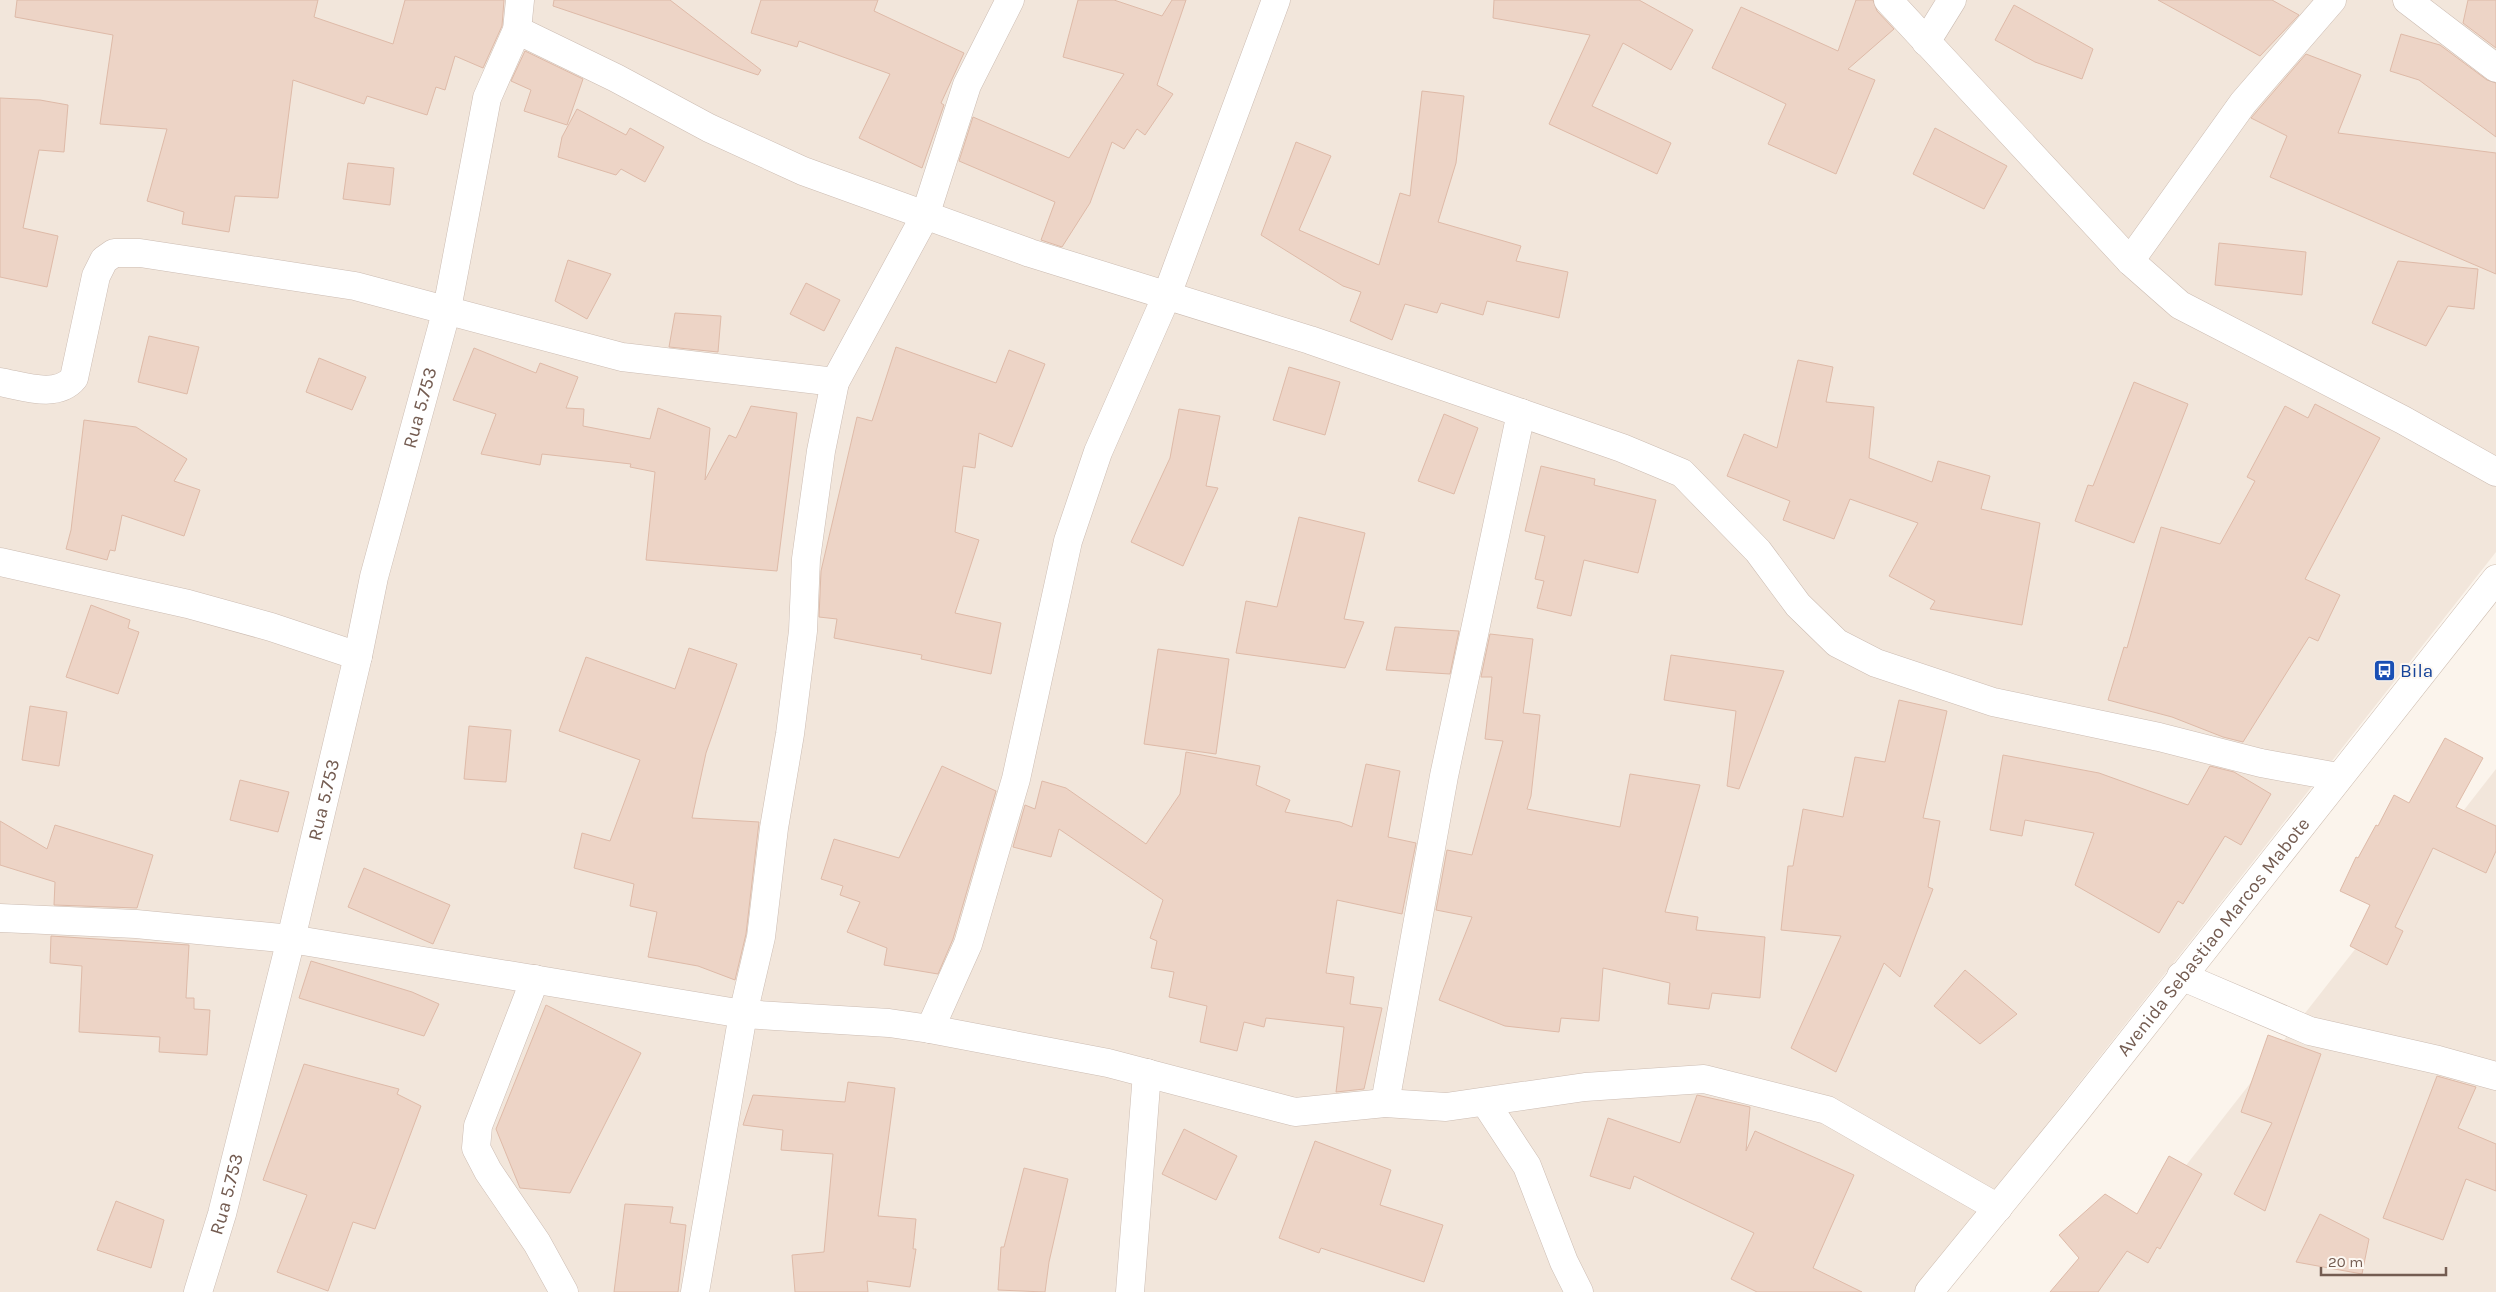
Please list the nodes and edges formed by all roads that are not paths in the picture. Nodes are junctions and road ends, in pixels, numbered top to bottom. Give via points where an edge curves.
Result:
1 (520, 0) edge
2 (1010, 0) edge
3 (1888, 0) edge
4 (1952, 0) edge
5 (2332, 0) edge
6 (2408, 0) edge
7 (1273, 1) edge
8 (517, 30) junction
9 (1926, 42) junction
10 (2496, 68) edge
11 (925, 216) junction
12 (2130, 261) junction
13 (1167, 295) junction
14 (447, 309) junction
15 (0, 382) edge
16 (835, 382) junction
17 (1521, 413) junction
18 (2496, 472) edge
19 (0, 562) edge
20 (2496, 579) edge
21 (358, 656) junction
22 (2338, 778) junction
23 (0, 918) edge
24 (291, 939) junction
25 (2181, 976) junction
26 (535, 978) junction
27 (743, 1014) junction
28 (930, 1029) junction
29 (1147, 1073) junction
30 (2496, 1076) edge
31 (1484, 1102) junction
32 (1385, 1103) junction
33 (1998, 1208) junction
34 (198, 1292) edge
35 (564, 1292) edge
36 (695, 1292) edge
37 (1130, 1292) edge
38 (1579, 1292) edge
39 (1929, 1292) edge

1 - 8 street, Rua 5.753
2 - 11 street via 968,85
3 - 9 street
4 - 9 street
5 - 12 street via 2243,103
6 - 10 street
7 - 13 street
8 - 11 street via 709,128 804,171
8 - 14 street, Rua 5.753 via 488,98
9 - 12 street
11 - 13 street via 1030,254
11 - 16 street
12 - 18 street via 2180,305 2403,420
13 - 17 street via 1310,340
13 - 28 street via 1098,452 1068,541 1016,779 968,944
14 - 15 street via 355,286 140,253 114,253 104,260 96,276 81,353 74,378 67,386 51,390
14 - 16 street via 622,357
14 - 21 street, Rua 5.753 via 374,577
16 - 27 street via 821,451 806,559 803,631 761,938
17 - 22 street via 1682,473 1758,551 1798,605 1837,643 1876,663 1994,702
17 - 32 street via 1444,776
19 - 21 street via 188,604
20 - 22 street, Avenida Sebastiao Marcos Mabote
21 - 24 street, Rua 5.753
22 - 25 street, Avenida Sebastiao Marcos Mabote
23 - 24 street via 136,924
24 - 26 street
24 - 34 street, Rua 5.753 via 222,1214
25 - 30 street via 2310,1030
25 - 33 street, Avenida Sebastiao Marcos Mabote
26 - 27 street
26 - 35 street via 478,1126 476,1148 537,1243
27 - 28 street via 889,1023
27 - 36 street
28 - 29 street
29 - 32 street via 1295,1112
29 - 37 street
31 - 32 street via 1446,1107
31 - 33 street via 1585,1087 1704,1079 1827,1110
31 - 38 street via 1527,1166
33 - 39 street, Avenida Sebastiao Marcos Mabote

